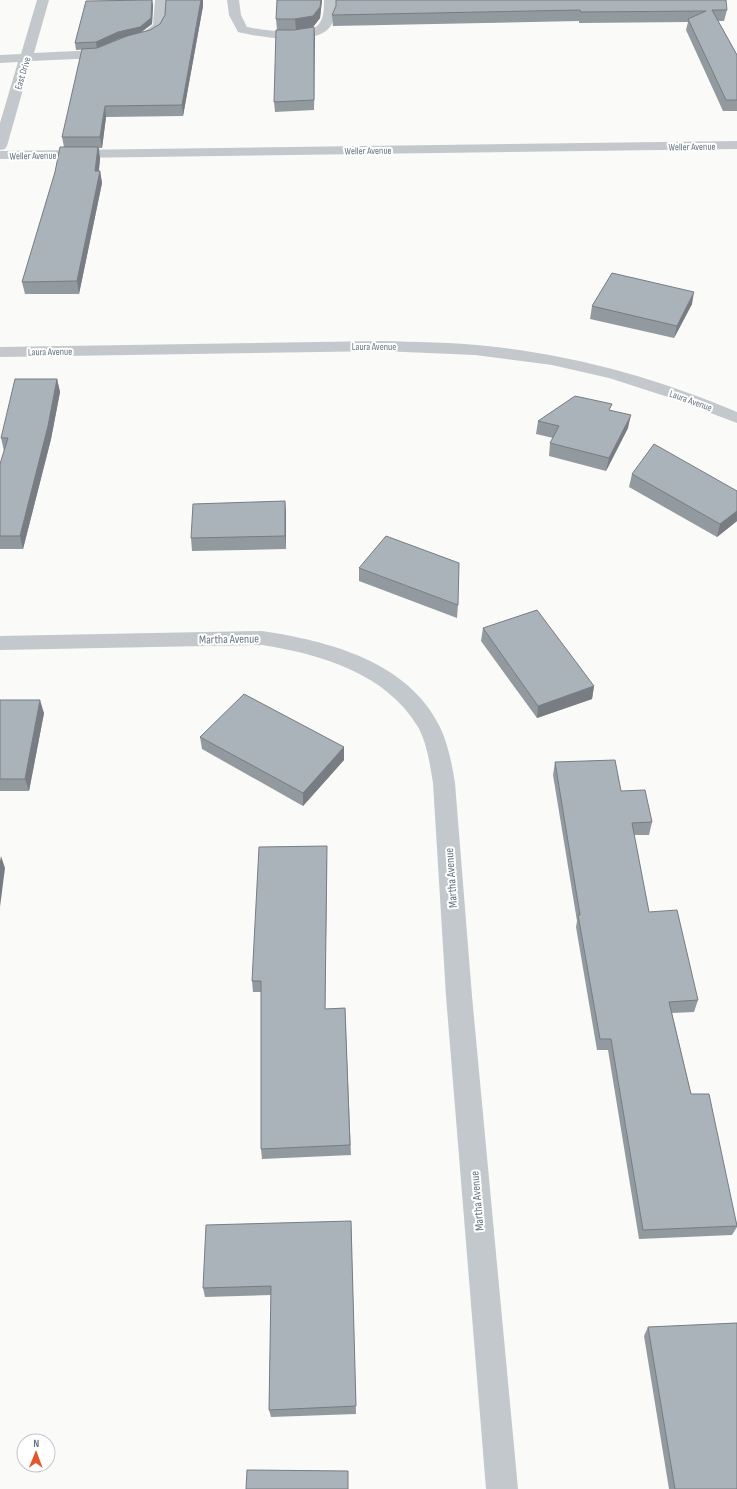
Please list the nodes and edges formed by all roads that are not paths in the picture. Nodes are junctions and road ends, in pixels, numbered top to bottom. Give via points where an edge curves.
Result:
1 (43, 0) edge
2 (161, 0) edge
3 (233, 0) edge
4 (330, 0) edge
5 (27, 58) junction
6 (0, 59) edge
7 (737, 145) edge
8 (0, 146) edge
9 (0, 155) edge
10 (0, 352) edge
11 (737, 418) edge
12 (0, 643) edge
13 (502, 1489) edge

1 - 5 street, East Drive
2 - 5 street via 160,24 153,33 142,39 118,45 108,52 98,54
3 - 4 street via 235,15 242,29 254,33 293,35 322,29 328,17
5 - 6 street
5 - 8 street, East Drive
7 - 9 street, Weller Avenue
10 - 11 street, Laura Avenue via 381,346 481,350 542,359 610,374 666,391
12 - 13 street, Martha Avenue via 262,638 293,642 335,653 372,670 405,694 427,723 441,764 444,783 459,996

